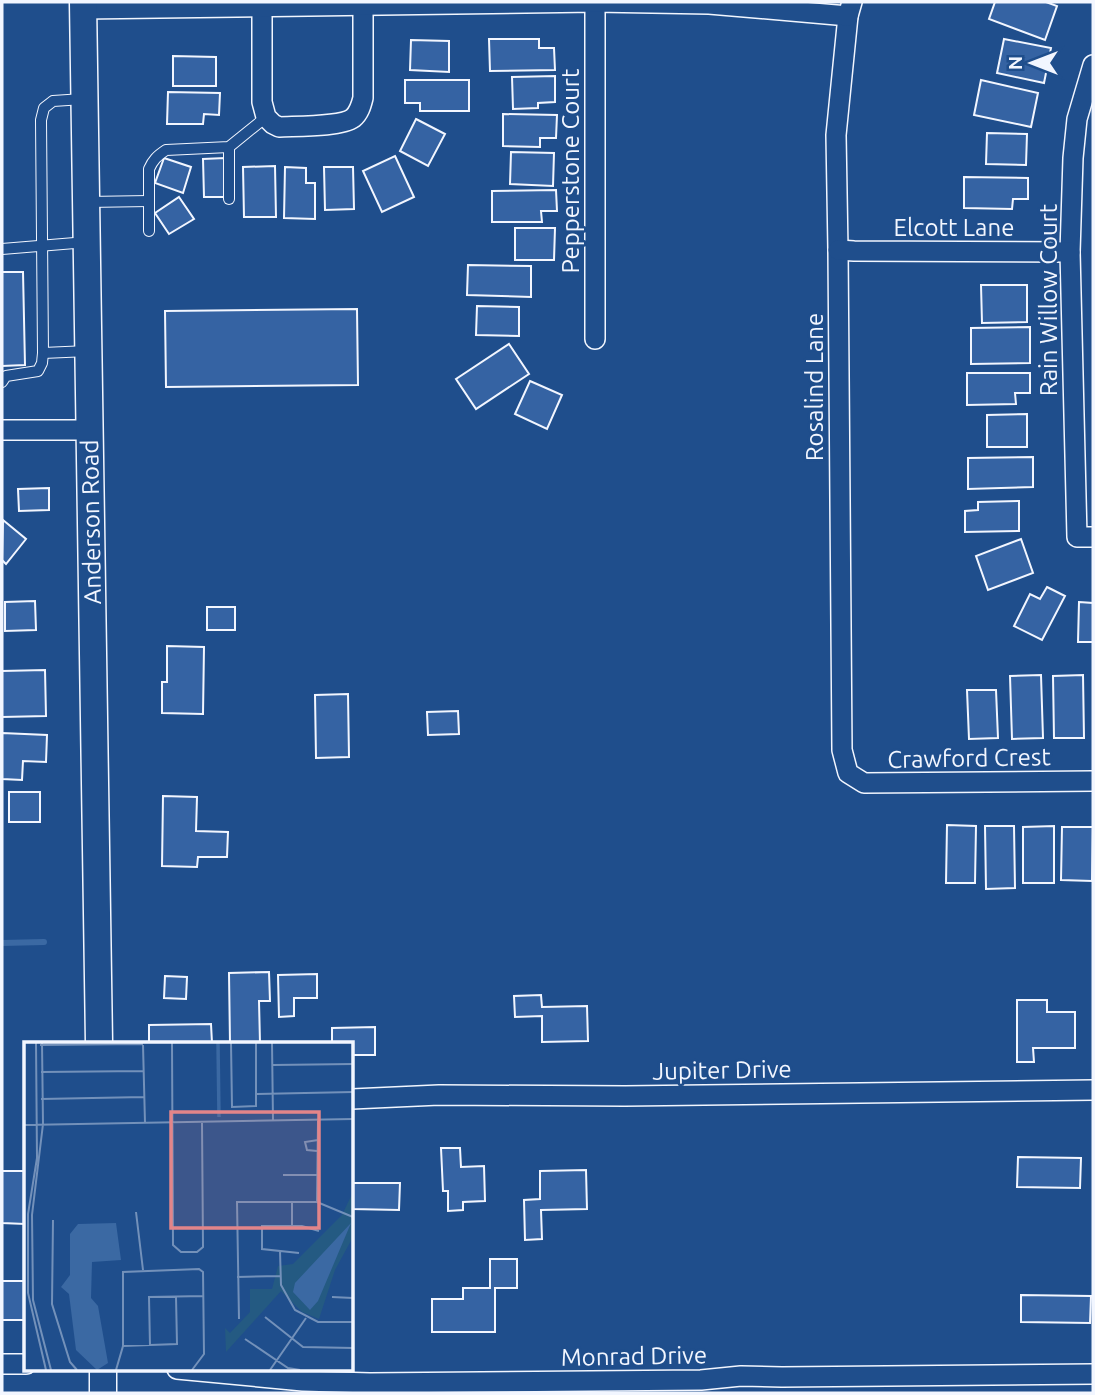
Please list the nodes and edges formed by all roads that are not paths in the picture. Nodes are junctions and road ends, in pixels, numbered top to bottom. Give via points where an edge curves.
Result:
1 (594, 2) edge
2 (83, 6) edge
3 (363, 6) junction
4 (261, 7) junction
5 (850, 9) edge
6 (1093, 65) edge
7 (85, 99) junction
8 (266, 117) junction
9 (229, 146) junction
10 (229, 199) dead end
11 (149, 201) junction
12 (86, 202) junction
13 (149, 231) dead end
14 (87, 242) junction
15 (42, 245) junction
16 (2, 249) edge
17 (838, 250) junction
18 (1070, 252) junction
19 (595, 340) dead end
20 (89, 351) junction
21 (43, 353) junction
22 (2, 382) edge
23 (2, 430) edge
24 (90, 430) junction
25 (1085, 537) edge
26 (848, 773) joint
27 (1093, 781) edge
28 (99, 1042) edge
29 (1093, 1090) edge
30 (354, 1099) edge
31 (2, 1364) edge
32 (24, 1364) edge
33 (103, 1370) edge
34 (186, 1370) edge
35 (1093, 1374) edge
36 (103, 1393) edge

1 - 3 street
1 - 5 street
1 - 19 street, Pepperstone Court
2 - 4 street
2 - 7 street, Anderson Road
3 - 4 street
3 - 8 street via 363,98 359,111 340,124 279,127
4 - 8 street via 261,102
5 - 17 street, Rosalind Lane via 835,135
6 - 18 street, Rain Willow Court via 1077,119
7 - 12 street, Anderson Road
7 - 15 lane via 53,101 44,108
8 - 9 lane
9 - 10 lane
9 - 11 lane via 166,150 158,155 149,169
11 - 12 lane
11 - 13 lane
12 - 14 street, Anderson Road
14 - 15 lane
14 - 20 street, Anderson Road
15 - 16 lane
15 - 21 lane
17 - 18 street, Elcott Lane
17 - 26 street, Rosalind Lane via 842,750
18 - 25 street, Rain Willow Court
20 - 21 lane
20 - 24 street, Anderson Road
21 - 22 lane via 38,371 6,376
23 - 24 street
24 - 28 street, Anderson Road
26 - 27 street, Crawford Crest via 864,783
29 - 30 street, Jupiter Drive
31 - 32 street
33 - 36 street
34 - 35 street, Monrad Drive via 370,1383

